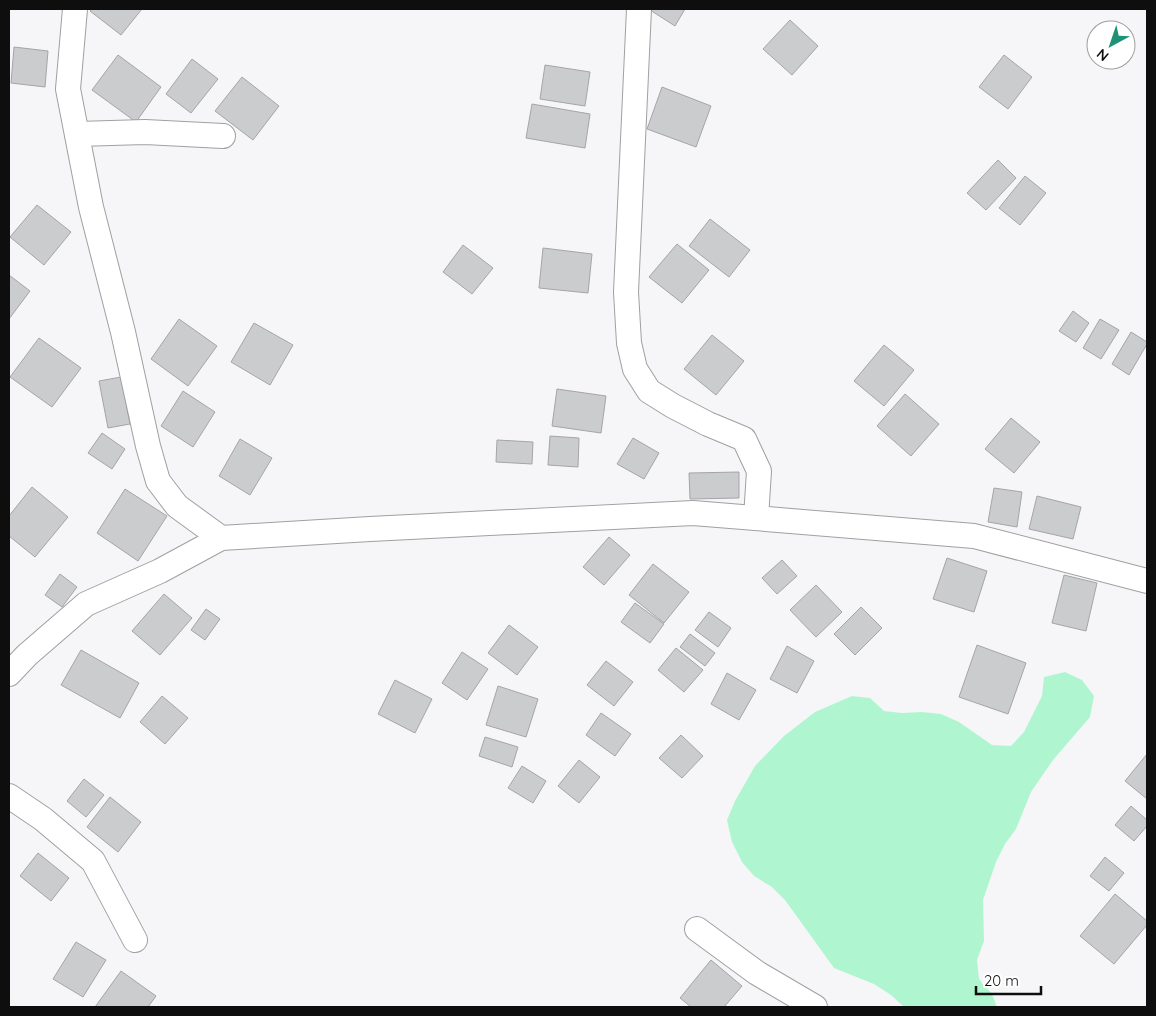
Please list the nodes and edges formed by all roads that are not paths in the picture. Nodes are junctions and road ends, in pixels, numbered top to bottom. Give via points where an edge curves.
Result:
1 (75, 9) edge
2 (638, 9) edge
3 (77, 134) junction
4 (224, 136) dead end
5 (756, 518) junction
6 (221, 538) junction
7 (1147, 581) edge
8 (9, 674) edge
9 (9, 796) edge
10 (696, 929) dead end
11 (135, 940) dead end
12 (815, 1007) edge

1 - 3 street via 68,89
2 - 5 street via 626,292 631,352 635,369 650,391 708,424 744,439 759,472
3 - 4 street via 145,132
3 - 6 street via 91,206 158,481 177,506
5 - 6 street via 693,513
5 - 7 street via 974,536
6 - 8 street via 160,571 86,604
9 - 11 street via 43,819 93,861
10 - 12 street via 757,973

